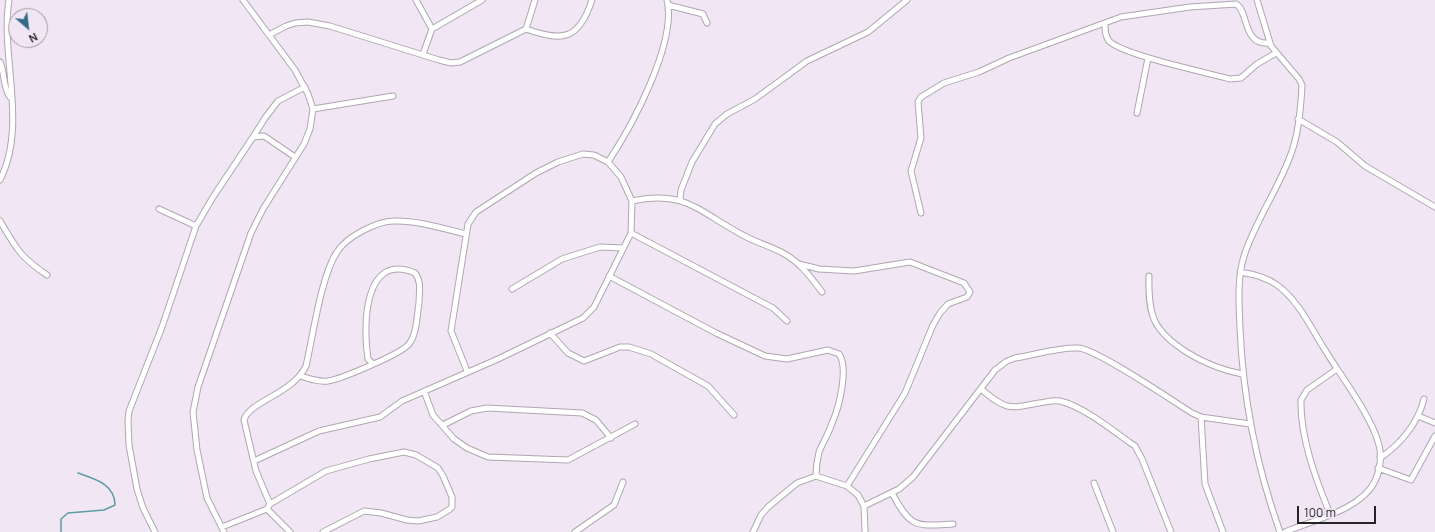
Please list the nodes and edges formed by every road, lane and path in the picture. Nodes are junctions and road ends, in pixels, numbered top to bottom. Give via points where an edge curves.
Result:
1 (9, 0) edge
2 (243, 0) edge
3 (416, 0) edge
4 (469, 0) edge
5 (482, 0) edge
6 (535, 0) edge
7 (592, 0) edge
8 (907, 0) edge
9 (1257, 0) edge
10 (668, 3) edge
11 (473, 6) junction
12 (707, 23) dead end
13 (1105, 23) junction
14 (432, 29) junction
15 (526, 29) junction
16 (269, 35) junction
17 (1270, 43) junction
18 (1276, 53) junction
19 (423, 54) junction
20 (1148, 58) junction
21 (0, 62) edge
22 (305, 87) junction
23 (393, 96) dead end
24 (11, 98) junction
25 (312, 110) junction
26 (1137, 113) dead end
27 (1298, 120) junction
28 (253, 137) junction
29 (295, 157) junction
30 (608, 162) junction
31 (0, 180) edge
32 (680, 200) junction
33 (632, 201) junction
34 (1435, 207) edge
35 (159, 209) dead end
36 (921, 213) dead end
37 (0, 221) edge
38 (196, 226) junction
39 (631, 233) junction
40 (466, 234) junction
41 (622, 248) junction
42 (799, 264) junction
43 (1240, 272) junction
44 (47, 275) dead end
45 (609, 276) junction
46 (1149, 276) dead end
47 (512, 289) dead end
48 (822, 292) dead end
49 (787, 321) dead end
50 (550, 333) junction
51 (372, 363) junction
52 (1337, 369) junction
53 (467, 372) junction
54 (1242, 374) junction
55 (301, 376) junction
56 (981, 389) junction
57 (424, 391) junction
58 (1424, 399) dead end
59 (734, 415) dead end
60 (1418, 416) junction
61 (1201, 417) junction
62 (1435, 423) edge
63 (635, 424) dead end
64 (1250, 424) junction
65 (442, 425) junction
66 (1435, 436) edge
67 (611, 438) junction
68 (1380, 458) junction
69 (254, 461) junction
70 (1378, 468) junction
71 (816, 476) junction
72 (623, 482) dead end
73 (1094, 483) dead end
74 (847, 486) junction
75 (892, 493) junction
76 (270, 504) junction
77 (864, 506) junction
78 (267, 509) junction
79 (1330, 514) junction
80 (953, 524) dead end
81 (223, 530) edge
82 (155, 532) edge
83 (290, 532) edge
84 (323, 532) edge
85 (575, 532) edge
86 (753, 532) edge
87 (865, 532) edge
88 (1113, 532) edge
89 (1171, 532) edge
90 (1223, 532) edge
91 (1280, 532) edge
92 (1285, 532) edge

1 - 24 street via 6,30
2 - 16 street
3 - 14 street
4 - 11 street
5 - 11 street
6 - 15 street
7 - 15 street via 583,22 568,34 550,37
8 - 32 street via 868,32 802,64 755,99 727,114 715,124 692,162 681,190
9 - 17 street
10 - 12 street via 703,14
10 - 30 street via 660,60 630,124
11 - 14 street
13 - 17 street via 1130,15 1236,4 1241,9 1250,34 1263,43
13 - 20 street via 1105,33 1109,41
13 - 36 street via 944,83 920,98 918,102 921,138 911,171
14 - 19 street
15 - 19 street via 460,62 451,63
16 - 19 street via 286,26 308,22 330,26
16 - 22 street
17 - 18 street
18 - 20 street via 1235,80
18 - 27 street via 1301,83
20 - 26 street
21 - 24 street
22 - 25 street
22 - 28 street via 287,94 278,101
23 - 25 street
24 - 31 street via 9,155
25 - 29 street via 310,129
27 - 34 street via 1337,142 1365,166
27 - 43 street via 1292,151 1248,245
28 - 29 street via 264,136
28 - 38 street
29 - 81 street via 251,233 198,387 194,406 194,433 205,489
30 - 33 street via 621,177
30 - 40 street via 594,155 583,154 536,173 476,212 471,217
32 - 33 street via 651,198
32 - 42 street via 697,206 739,234 780,251
33 - 39 street
35 - 38 street
37 - 44 street via 19,254
38 - 82 street via 162,326 131,404 128,420 129,444 137,490
39 - 41 street
39 - 49 street via 773,308
40 - 53 street via 452,331
40 - 55 street via 395,221 382,222 346,242 337,251 329,268 306,366
41 - 45 street
41 - 47 street via 600,247 562,259
42 - 48 street
42 - 74 street via 819,270 854,271 910,262 964,283 970,292 967,297 948,304 940,313 905,393
43 - 52 street via 1258,275 1271,281 1289,296
43 - 54 street
45 - 50 street via 590,312
45 - 71 street via 758,354 779,359 828,350 839,354 842,360 843,380 839,402 820,451
46 - 54 street via 1150,307 1164,336 1218,369
50 - 53 street
50 - 59 street via 568,353 584,361 620,347 651,354 708,386
51 - 51 street via 403,349 411,340 417,320 420,287 415,273 404,269 392,270 382,275 373,286 368,303 366,343 368,360
51 - 55 street via 336,380 322,381
52 - 68 street via 1374,433 1379,445
52 - 79 street via 1307,390 1301,400 1305,438 1319,488
53 - 57 street
54 - 64 street
55 - 69 street via 285,390 246,414 244,423
56 - 61 street via 998,367 1010,359 1080,348 1089,350
56 - 75 street via 913,477
56 - 89 street via 1007,407 1016,408 1050,401 1062,402 1081,410 1129,442 1142,459
57 - 65 street via 430,409
57 - 69 street via 402,401 380,417 312,433
58 - 60 street
60 - 62 street
60 - 68 street via 1406,434
61 - 64 street
61 - 90 street via 1205,484
63 - 67 street
64 - 91 street via 1266,492
65 - 67 street via 471,411 488,408 582,413 596,420
65 - 67 street via 467,448 483,456 501,458 568,460
66 - 70 street via 1411,480
68 - 70 street
69 - 76 street via 257,476
70 - 79 street via 1374,482 1362,498
71 - 74 street
71 - 86 street via 797,483 768,507
72 - 85 street via 614,505
73 - 88 street
74 - 77 street via 858,495
75 - 77 street
75 - 80 street via 904,513 916,524
76 - 78 street
76 - 84 street via 331,469 404,452 416,455 438,468 452,498 450,509 428,520 407,520 364,511
77 - 87 street
78 - 81 street
78 - 83 street
79 - 92 street

